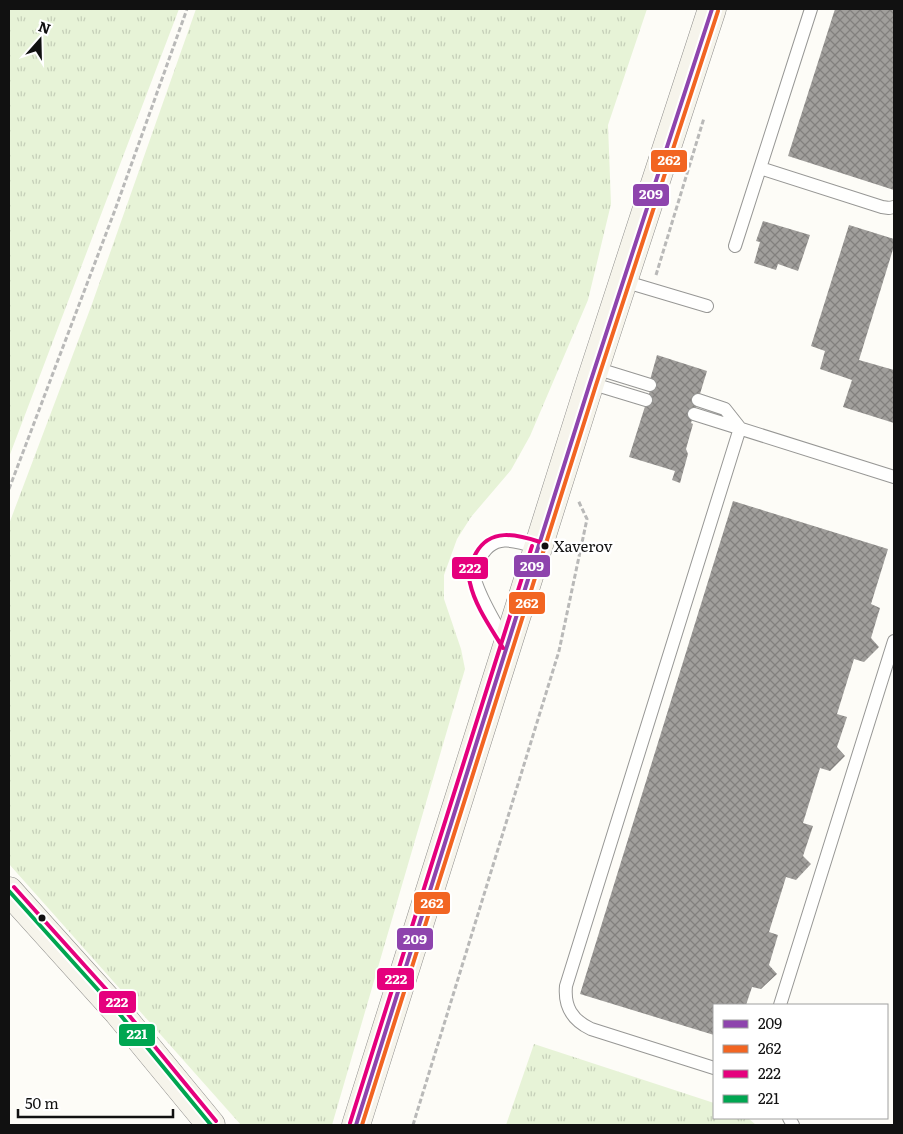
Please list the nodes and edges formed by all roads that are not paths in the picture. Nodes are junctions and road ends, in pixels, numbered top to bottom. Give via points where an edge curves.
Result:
1 (712, 9) edge
2 (812, 9) edge
3 (760, 168) junction
4 (894, 207) edge
5 (735, 246) dead end
6 (623, 281) junction
7 (707, 306) dead end
8 (593, 375) junction
9 (650, 385) dead end
10 (646, 400) dead end
11 (698, 400) dead end
12 (694, 414) dead end
13 (740, 428) junction
14 (894, 477) edge
15 (538, 548) junction
16 (894, 641) edge
17 (508, 645) junction
18 (9, 891) edge
19 (780, 1004) edge
20 (713, 1068) edge
21 (211, 1125) edge
22 (356, 1125) edge

1 - 6 street
2 - 3 lane
3 - 4 lane via 882,207
3 - 5 lane
6 - 7 lane
6 - 8 street
8 - 9 lane
8 - 10 lane
8 - 15 street
11 - 13 lane via 725,409
12 - 13 lane
13 - 14 lane
13 - 20 lane via 565,995 569,1011 581,1025 591,1030
15 - 17 street
15 - 17 lane via 520,542 496,542 486,549 475,571 475,582
16 - 19 lane
17 - 22 street
18 - 21 street via 118,1012

